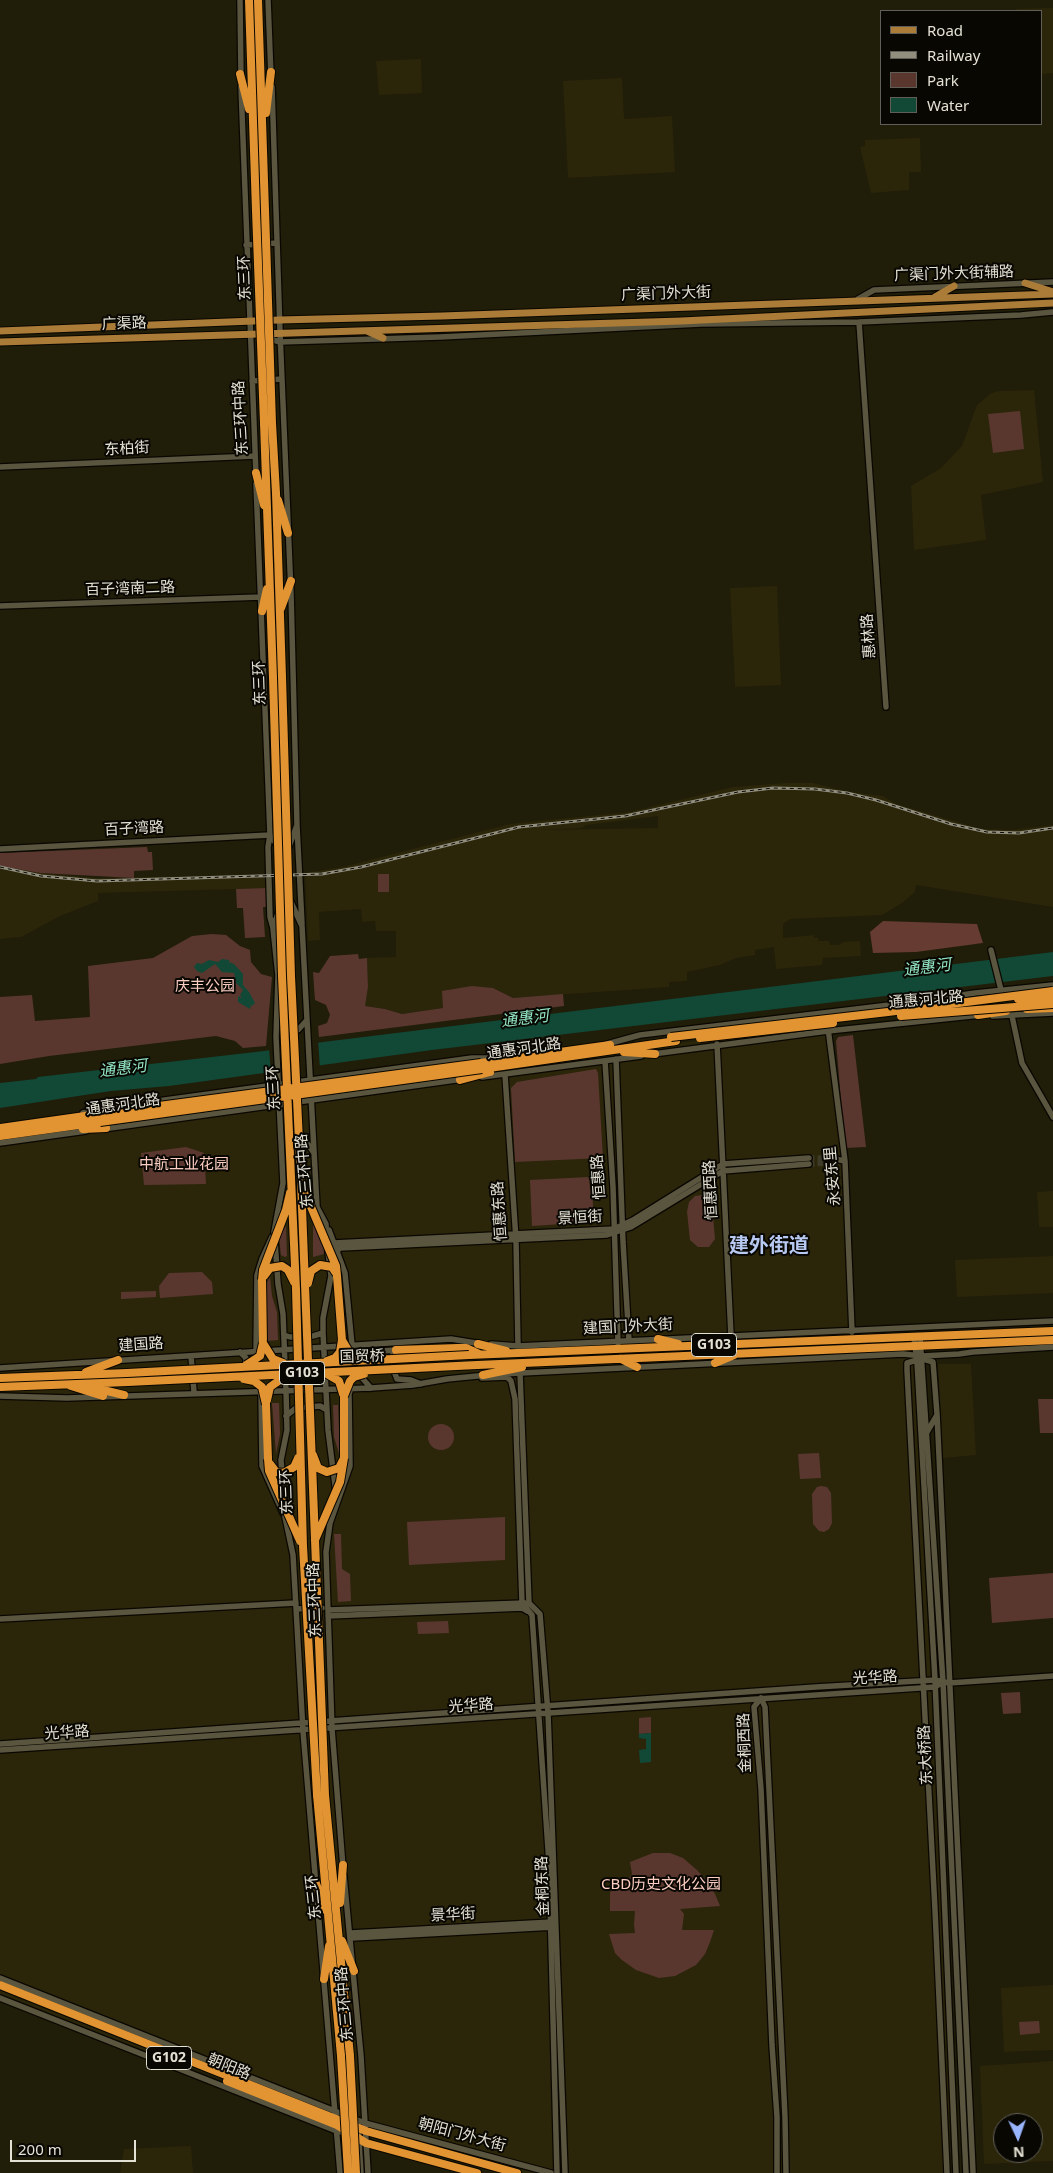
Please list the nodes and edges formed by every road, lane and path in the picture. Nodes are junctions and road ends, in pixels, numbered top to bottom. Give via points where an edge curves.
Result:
1 (240, 0) edge
2 (248, 0) edge
3 (258, 0) edge
4 (268, 0) edge
5 (271, 72) junction
6 (240, 74) junction
7 (253, 123) junction
8 (262, 135) junction
9 (260, 211) junction
10 (277, 243) junction
11 (246, 245) junction
12 (1053, 282) edge
13 (1025, 283) junction
14 (954, 286) junction
15 (1053, 293) edge
16 (934, 298) junction
17 (858, 300) junction
18 (1053, 303) edge
19 (1053, 312) edge
20 (279, 320) junction
21 (249, 321) junction
22 (859, 322) junction
23 (365, 330) junction
24 (0, 331) edge
25 (280, 332) junction
26 (250, 333) junction
27 (384, 338) junction
28 (0, 342) edge
29 (280, 342) junction
30 (282, 379) junction
31 (252, 381) junction
32 (268, 423) junction
33 (255, 456) junction
34 (0, 467) edge
35 (256, 473) junction
36 (276, 493) junction
37 (268, 523) junction
38 (288, 533) junction
39 (270, 577) junction
40 (291, 581) junction
41 (262, 597) junction
42 (0, 606) edge
43 (262, 611) junction
44 (279, 612) junction
45 (886, 706) dead end
46 (297, 825) junction
47 (270, 834) junction
48 (0, 849) edge
49 (280, 850) junction
50 (288, 850) junction
51 (282, 901) junction
52 (290, 901) junction
53 (302, 926) junction
54 (274, 929) junction
55 (992, 950) dead end
56 (1053, 985) edge
57 (1001, 990) junction
58 (1053, 991) edge
59 (975, 993) junction
60 (1053, 996) edge
61 (1053, 1004) edge
62 (934, 1006) junction
63 (1053, 1008) edge
64 (826, 1012) junction
65 (1053, 1013) edge
66 (978, 1016) junction
67 (1012, 1016) junction
68 (306, 1021) junction
69 (277, 1026) junction
70 (828, 1031) junction
71 (290, 1034) junction
72 (674, 1039) junction
73 (717, 1044) junction
74 (604, 1048) junction
75 (655, 1054) junction
76 (616, 1059) junction
77 (517, 1061) junction
78 (605, 1061) junction
79 (505, 1075) junction
80 (606, 1076) junction
81 (311, 1080) junction
82 (460, 1080) junction
83 (292, 1083) junction
84 (278, 1086) junction
85 (312, 1099) junction
86 (617, 1099) junction
87 (294, 1102) junction
88 (280, 1104) junction
89 (1053, 1117) edge
90 (60, 1119) junction
91 (102, 1121) junction
92 (0, 1128) edge
93 (0, 1136) edge
94 (0, 1143) edge
95 (314, 1153) junction
96 (830, 1160) tunnel mouth
97 (809, 1161) tunnel mouth
98 (845, 1161) junction
99 (723, 1167) junction
100 (293, 1181) junction
101 (301, 1182) junction
102 (326, 1224) junction
103 (623, 1228) junction
104 (614, 1231) junction
105 (274, 1233) junction
106 (515, 1237) junction
107 (334, 1243) junction
108 (337, 1251) junction
109 (338, 1276) junction
110 (262, 1280) junction
111 (296, 1288) junction
112 (617, 1288) junction
113 (305, 1297) junction
114 (1053, 1321) edge
115 (629, 1328) junction
116 (852, 1331) junction
117 (1053, 1331) edge
118 (323, 1333) junction
119 (284, 1335) junction
120 (731, 1336) junction
121 (917, 1337) junction
122 (658, 1339) junction
123 (853, 1339) junction
124 (342, 1340) junction
125 (1053, 1340) edge
126 (619, 1341) junction
127 (629, 1341) junction
128 (412, 1342) junction
129 (263, 1343) junction
130 (478, 1344) joint
131 (352, 1345) junction
132 (690, 1346) junction
133 (917, 1346) junction
134 (324, 1347) junction
135 (1053, 1347) edge
136 (284, 1349) junction
137 (396, 1350) junction
138 (516, 1350) junction
139 (614, 1350) junction
140 (256, 1351) junction
141 (240, 1352) junction
142 (737, 1353) junction
143 (481, 1354) junction
144 (469, 1355) joint
145 (191, 1356) junction
146 (619, 1358) junction
147 (920, 1358) junction
148 (118, 1360) junction
149 (371, 1360) junction
150 (320, 1363) junction
151 (544, 1363) junction
152 (715, 1363) junction
153 (290, 1364) junction
154 (477, 1365) joint
155 (243, 1366) junction
156 (637, 1367) junction
157 (0, 1368) edge
158 (378, 1370) junction
159 (127, 1373) joint
160 (319, 1373) junction
161 (520, 1373) junction
162 (290, 1374) junction
163 (77, 1375) junction
164 (483, 1375) junction
165 (467, 1376) junction
166 (228, 1377) junction
167 (0, 1378) edge
168 (64, 1384) junction
169 (76, 1384) junction
170 (421, 1384) junction
171 (0, 1387) edge
172 (351, 1388) junction
173 (371, 1388) junction
174 (326, 1389) junction
175 (286, 1391) junction
176 (194, 1392) junction
177 (243, 1392) junction
178 (261, 1392) junction
179 (124, 1395) junction
180 (0, 1396) edge
181 (103, 1396) junction
182 (344, 1396) junction
183 (266, 1404) junction
184 (327, 1410) junction
185 (937, 1414) junction
186 (286, 1416) junction
187 (926, 1432) junction
188 (300, 1443) junction
189 (310, 1443) junction
190 (344, 1458) junction
191 (268, 1459) junction
192 (338, 1501) junction
193 (285, 1518) junction
194 (314, 1542) junction
195 (303, 1546) junction
196 (522, 1603) junction
197 (529, 1603) junction
198 (296, 1606) junction
199 (328, 1611) junction
200 (540, 1614) junction
201 (532, 1615) junction
202 (0, 1619) edge
203 (1053, 1676) edge
204 (935, 1680) junction
205 (946, 1682) junction
206 (923, 1684) junction
207 (935, 1687) junction
208 (761, 1698) junction
209 (539, 1706) junction
210 (548, 1706) junction
211 (548, 1713) junction
212 (540, 1714) junction
213 (331, 1720) junction
214 (303, 1722) junction
215 (332, 1729) junction
216 (303, 1731) junction
217 (0, 1744) edge
218 (0, 1750) edge
219 (321, 1795) junction
220 (343, 1865) junction
221 (315, 1881) junction
222 (554, 1925) junction
223 (334, 1927) junction
224 (352, 1936) junction
225 (354, 1971) junction
226 (0, 1978) edge
227 (324, 1979) junction
228 (0, 1986) edge
229 (0, 1990) edge
230 (0, 1998) edge
231 (951, 2054) junction
232 (346, 2056) junction
233 (943, 2066) junction
234 (337, 2122) junction
235 (362, 2125) junction
236 (362, 2145) junction
237 (339, 2152) junction
238 (969, 2172) edge
239 (340, 2173) edge
240 (348, 2173) edge
241 (356, 2173) edge
242 (361, 2173) edge
243 (368, 2173) edge
244 (477, 2173) edge
245 (517, 2173) edge
246 (551, 2173) edge
247 (557, 2173) edge
248 (565, 2173) edge
249 (777, 2173) edge
250 (786, 2173) edge
251 (947, 2173) edge
252 (956, 2173) edge

1 - 6 street, 东三环中路
2 - 7 highway, 东三环
3 - 8 highway, 东三环
4 - 5 street
5 - 8 highway
5 - 10 street
6 - 7 highway
6 - 11 street, 东三环中路
7 - 9 highway, 东三环
8 - 9 highway, 东三环
9 - 32 highway, 东三环, bridge
10 - 11 street
10 - 20 street
11 - 21 street, 东三环中路
12 - 13 street, 广渠门外大街辅路
13 - 14 street, 广渠门外大街辅路
13 - 15 main road
14 - 16 main road
14 - 17 street, 广渠门外大街辅路 via 874,290
15 - 16 main road, 广渠门外大街
16 - 17 main road, 广渠门外大街
17 - 20 main road, 广渠门外大街
18 - 23 main road, 广渠门外大街 via 681,321
19 - 22 street
20 - 21 main road, 广渠门外大街
20 - 25 street
21 - 24 main road, 广渠路
21 - 26 street, 东三环中路
22 - 27 street, 广渠门外大街 via 701,324
22 - 45 street, 惠林路
23 - 25 main road, 广渠门外大街
23 - 27 main road
25 - 26 main road, 广渠路
25 - 29 street
26 - 28 main road, 广渠路
26 - 29 street, 广渠门外大街
26 - 31 street, 东三环中路
27 - 29 street, 广渠门外大街
29 - 30 street
30 - 31 street
30 - 38 street
31 - 33 street, 东三环中路
32 - 36 highway, 东三环
32 - 37 highway, 东三环
33 - 34 street, 东柏街
33 - 35 street, 东三环中路
35 - 37 highway
35 - 41 street, 东三环中路
36 - 38 highway
36 - 44 highway, 东三环
37 - 39 highway, 东三环
38 - 40 street
39 - 43 highway
39 - 100 highway, 东三环, bridge via 282,976
40 - 44 highway
40 - 46 street
41 - 42 street, 百子湾南二路
41 - 43 street, 东三环中路
43 - 47 street, 东三环中路
44 - 101 highway, 东三环, bridge
46 - 50 street
46 - 53 street
47 - 48 street, 百子湾路
47 - 49 street, 东三环中路
47 - 54 street, 东三环中路 via 270,917
49 - 50 street
49 - 51 street, 东三环中路
50 - 52 street
51 - 52 street
51 - 54 street, 东三环中路
52 - 53 street
53 - 68 street
54 - 69 street, 东三环中路 via 278,975
55 - 57 street
56 - 57 street, 通惠河北路
57 - 59 street, 通惠河北路
58 - 62 highway, 通惠河北路, bridge
59 - 64 street, 通惠河北路
59 - 66 street
60 - 62 highway, bridge
61 - 72 highway, 通惠河北路, bridge via 938,1012
62 - 72 highway, 通惠河北路, bridge
63 - 66 highway
64 - 70 street, 永安东里
64 - 74 street, 通惠河北路 via 640,1035
65 - 67 street, 通惠河北路
66 - 67 street, 通惠河北路
66 - 70 street, 通惠河北路
67 - 89 street via 1022,1063
68 - 71 street
68 - 81 street, 东三环中路
69 - 71 street
69 - 84 street, 东三环中路
70 - 73 street, 通惠河北路
70 - 98 street, 永安东里
71 - 83 street
72 - 74 highway, 通惠河北路
73 - 75 street, 通惠河北路
73 - 99 street, 恒惠西路
74 - 75 highway
74 - 77 highway, 通惠河北路
75 - 76 street, 通惠河北路
76 - 78 street, 通惠河北路
76 - 86 street, 恒惠路
77 - 81 street, 通惠河北路 via 472,1058
77 - 82 highway
77 - 91 highway, 通惠河北路, bridge
78 - 79 street, 通惠河北路
78 - 80 street, 恒惠路
79 - 82 street, 通惠河北路
79 - 106 street, 恒惠东路
80 - 86 street via 614,1075
80 - 104 street, 恒惠路
81 - 83 street, 通惠河北路
81 - 85 street, 东三环中路
82 - 85 street, 通惠河北路
83 - 84 street, 通惠河北路
83 - 87 street
84 - 88 street, 东三环中路
84 - 90 street, 通惠河北路 via 99,1109
85 - 87 street, 通惠河北路
85 - 95 street, 东三环中路
86 - 103 street, 恒惠路
87 - 88 street, 通惠河北路
87 - 95 street via 301,1135
88 - 91 street, 通惠河北路
88 - 105 street, 东三环中路 via 283,1183
90 - 91 highway, 通惠河北路
90 - 92 highway, 通惠河北路
91 - 93 highway, 通惠河北路
91 - 94 street, 通惠河北路
95 - 102 street, 东三环中路 via 317,1207
96 - 98 street
97 - 99 street, 景恒街
98 - 116 street, 永安东里
99 - 103 street, 景恒街
99 - 120 street, 恒惠西路
100 - 110 highway, bridge
100 - 111 highway, 东三环, bridge
101 - 109 highway, bridge
101 - 113 highway, 东三环, bridge
102 - 107 street
102 - 118 street, 东三环中路 via 331,1276
103 - 104 street, 景恒街
103 - 115 street, 恒惠路
104 - 106 street, 景恒街
104 - 112 street, 恒惠路
105 - 119 street, 东三环中路
105 - 140 street via 257,1275
106 - 107 street, 景恒街
106 - 108 street, 景恒街 via 340,1248
106 - 138 street, 恒惠东路
107 - 108 street
108 - 131 street via 345,1273
109 - 113 highway, bridge via 327,1265 315,1267 310,1274
109 - 124 highway
110 - 111 highway, bridge via 270,1268 282,1266 292,1275
110 - 129 highway
111 - 188 highway, 东三环, bridge
112 - 115 street via 620,1325
112 - 126 street, 恒惠路
113 - 189 highway, 东三环, bridge
114 - 116 street, 建国门外大街
115 - 127 street, 恒惠路
116 - 120 street, 建国门外大街
116 - 123 street, 永安东里
117 - 121 highway, 建国门外大街 / G103
118 - 119 street
118 - 134 street, 东三环中路
119 - 136 street, 东三环中路
120 - 122 street, 建国门外大街
121 - 123 highway, 建国门外大街 / G103
121 - 133 street, 东大桥路
122 - 127 street, 建国门外大街
122 - 132 highway
123 - 132 highway, 建国门外大街 / G103
124 - 149 highway, bridge via 351,1355
124 - 150 highway, bridge via 335,1358
125 - 133 highway, 建国门外大街 / G103
126 - 127 street, 建国门外大街
126 - 138 street, 建国门外大街
126 - 139 street
128 - 130 street via 451,1339
128 - 131 street
128 - 137 street
129 - 153 highway, bridge via 273,1359
129 - 155 highway, bridge via 260,1356
130 - 138 highway
131 - 134 street
132 - 139 highway, 建国门外大街 / G103
133 - 142 highway, 建国门外大街 / G103
133 - 147 street, 东大桥路
134 - 136 street, 建国路
134 - 174 street, 东三环中路
135 - 147 street
136 - 140 street, 建国路
136 - 175 street, 东三环中路
137 - 143 highway via 466,1348
137 - 170 street via 393,1354 397,1379
137 - 173 street via 363,1354 362,1378
138 - 139 highway, 建国门外大街 / G103
138 - 143 highway, 建国门外大街 / G103
140 - 141 street, 建国路
141 - 145 street, 建国路
141 - 177 street via 246,1358 247,1385
142 - 146 highway, 建国门外大街 / G103
142 - 152 highway
143 - 144 highway, 建国门外大街 / G103
144 - 149 highway, 国贸桥 / G103, bridge
145 - 148 street, 建国路
145 - 176 street
146 - 151 highway, 建国门外大街 / G103
146 - 156 highway
147 - 152 street via 903,1354
147 - 185 street via 933,1362
147 - 187 street, 东大桥路
147 - 204 street, 东大桥路
147 - 206 street via 907,1363
148 - 157 street, 建国路
148 - 163 highway
149 - 150 highway, 国贸桥 / G103, bridge
150 - 153 highway, 国贸桥 / G103, bridge
151 - 154 highway, 建国门外大街 / G103
151 - 164 highway
152 - 156 street
153 - 155 highway, 国贸桥 / G103, bridge
154 - 158 highway, 国贸桥 / G103, bridge
155 - 159 highway, 国贸桥 / G103, bridge
156 - 161 street
158 - 160 highway, 国贸桥 / G103, bridge
158 - 182 highway, bridge via 354,1377
159 - 163 highway, 建国路 / G103
160 - 162 highway, 国贸桥 / G103, bridge
160 - 182 highway, bridge via 339,1380
161 - 164 street
161 - 197 street
162 - 166 highway, 国贸桥 / G103, bridge
162 - 183 highway, bridge via 270,1387
163 - 167 highway, 建国路 / G103
164 - 165 street
165 - 170 street
165 - 196 street via 507,1377 514,1389
166 - 169 highway, 国贸桥 / G103, bridge
166 - 183 highway, bridge via 254,1381 262,1387
168 - 169 highway, G103
168 - 171 highway, G103
168 - 181 highway
169 - 179 highway
170 - 173 street
172 - 173 street
172 - 174 street
172 - 192 street via 350,1466
174 - 175 street
174 - 184 street, 东三环中路
175 - 178 street
175 - 186 street, 东三环中路
176 - 177 street
176 - 179 street
177 - 178 street
178 - 193 street via 262,1466
179 - 181 street
180 - 181 street
182 - 190 highway
183 - 191 highway
184 - 186 street via 320,1406 296,1408
184 - 192 street, 东三环中路
185 - 187 street
185 - 205 street
186 - 193 street, 东三环中路 via 282,1460
187 - 205 street, 东大桥路
188 - 191 highway, bridge via 296,1463 290,1471 276,1472
188 - 195 highway, 东三环, bridge
189 - 190 highway, bridge via 315,1463 322,1470 336,1470
189 - 194 highway, 东三环, bridge
190 - 194 highway, bridge via 340,1482
191 - 195 highway, bridge via 269,1471
192 - 199 street, 东三环中路 via 330,1522 326,1552
193 - 198 street, 东三环中路 via 293,1555
194 - 219 highway, 东三环, bridge
195 - 219 highway, 东三环, bridge
196 - 197 street
196 - 199 street
196 - 201 street
197 - 200 street
198 - 199 street
198 - 202 street
198 - 214 street, 东三环中路
199 - 201 street via 522,1608
199 - 213 street, 东三环中路
200 - 201 street
200 - 210 street, 金桐东路
201 - 209 street, 金桐东路
203 - 205 street, 光华路
204 - 205 street, 光华路
204 - 206 street, 光华路
204 - 207 street, 东大桥路
205 - 207 street, 光华路
205 - 238 street, 东大桥路
206 - 207 street, 光华路
206 - 208 street, 光华路
206 - 210 street, 光华路
206 - 233 street
207 - 231 street, 东大桥路
208 - 211 street, 光华路
208 - 249 street, 金桐西路 via 754,1707 761,1790
208 - 250 street, 金桐西路 via 766,1716
209 - 210 street, 光华路
209 - 212 street, 金桐东路
209 - 213 street, 光华路
210 - 211 street, 金桐东路
211 - 212 street, 光华路
211 - 222 street, 金桐东路
212 - 215 street, 光华路
212 - 222 street, 金桐东路
213 - 214 street, 光华路
213 - 215 street, 东三环中路
214 - 216 street, 东三环中路
214 - 217 street, 光华路
215 - 216 street, 光华路
215 - 220 street, 东三环中路
216 - 218 street, 光华路
216 - 221 street, 东三环中路
219 - 223 highway, 东三环
220 - 223 highway
220 - 224 street, 东三环中路
221 - 223 highway
221 - 227 street, 东三环中路
222 - 224 street, 景华街
222 - 247 street, 金桐东路
222 - 248 street, 金桐东路
223 - 225 highway
223 - 227 highway
223 - 232 highway, 东三环
224 - 225 street, 东三环中路
225 - 235 street, 东三环中路
226 - 234 street, 朝阳路
227 - 234 street, 东三环中路
228 - 234 highway, 朝阳路 / G102
229 - 234 highway, 朝阳路 / G102
230 - 234 street, 朝阳路
231 - 233 street
231 - 252 street, 东大桥路
232 - 240 highway, 东三环, bridge
232 - 241 highway, 东三环, bridge
233 - 251 street
234 - 235 highway, G102
234 - 236 highway, G102
234 - 237 street, 东三环中路
235 - 236 street, 东三环中路
235 - 245 highway, 朝阳门外大街 / G102
235 - 246 street, 朝阳门外大街
236 - 237 street
236 - 242 street
236 - 243 street
236 - 244 highway, G102
237 - 239 street, 东三环中路

